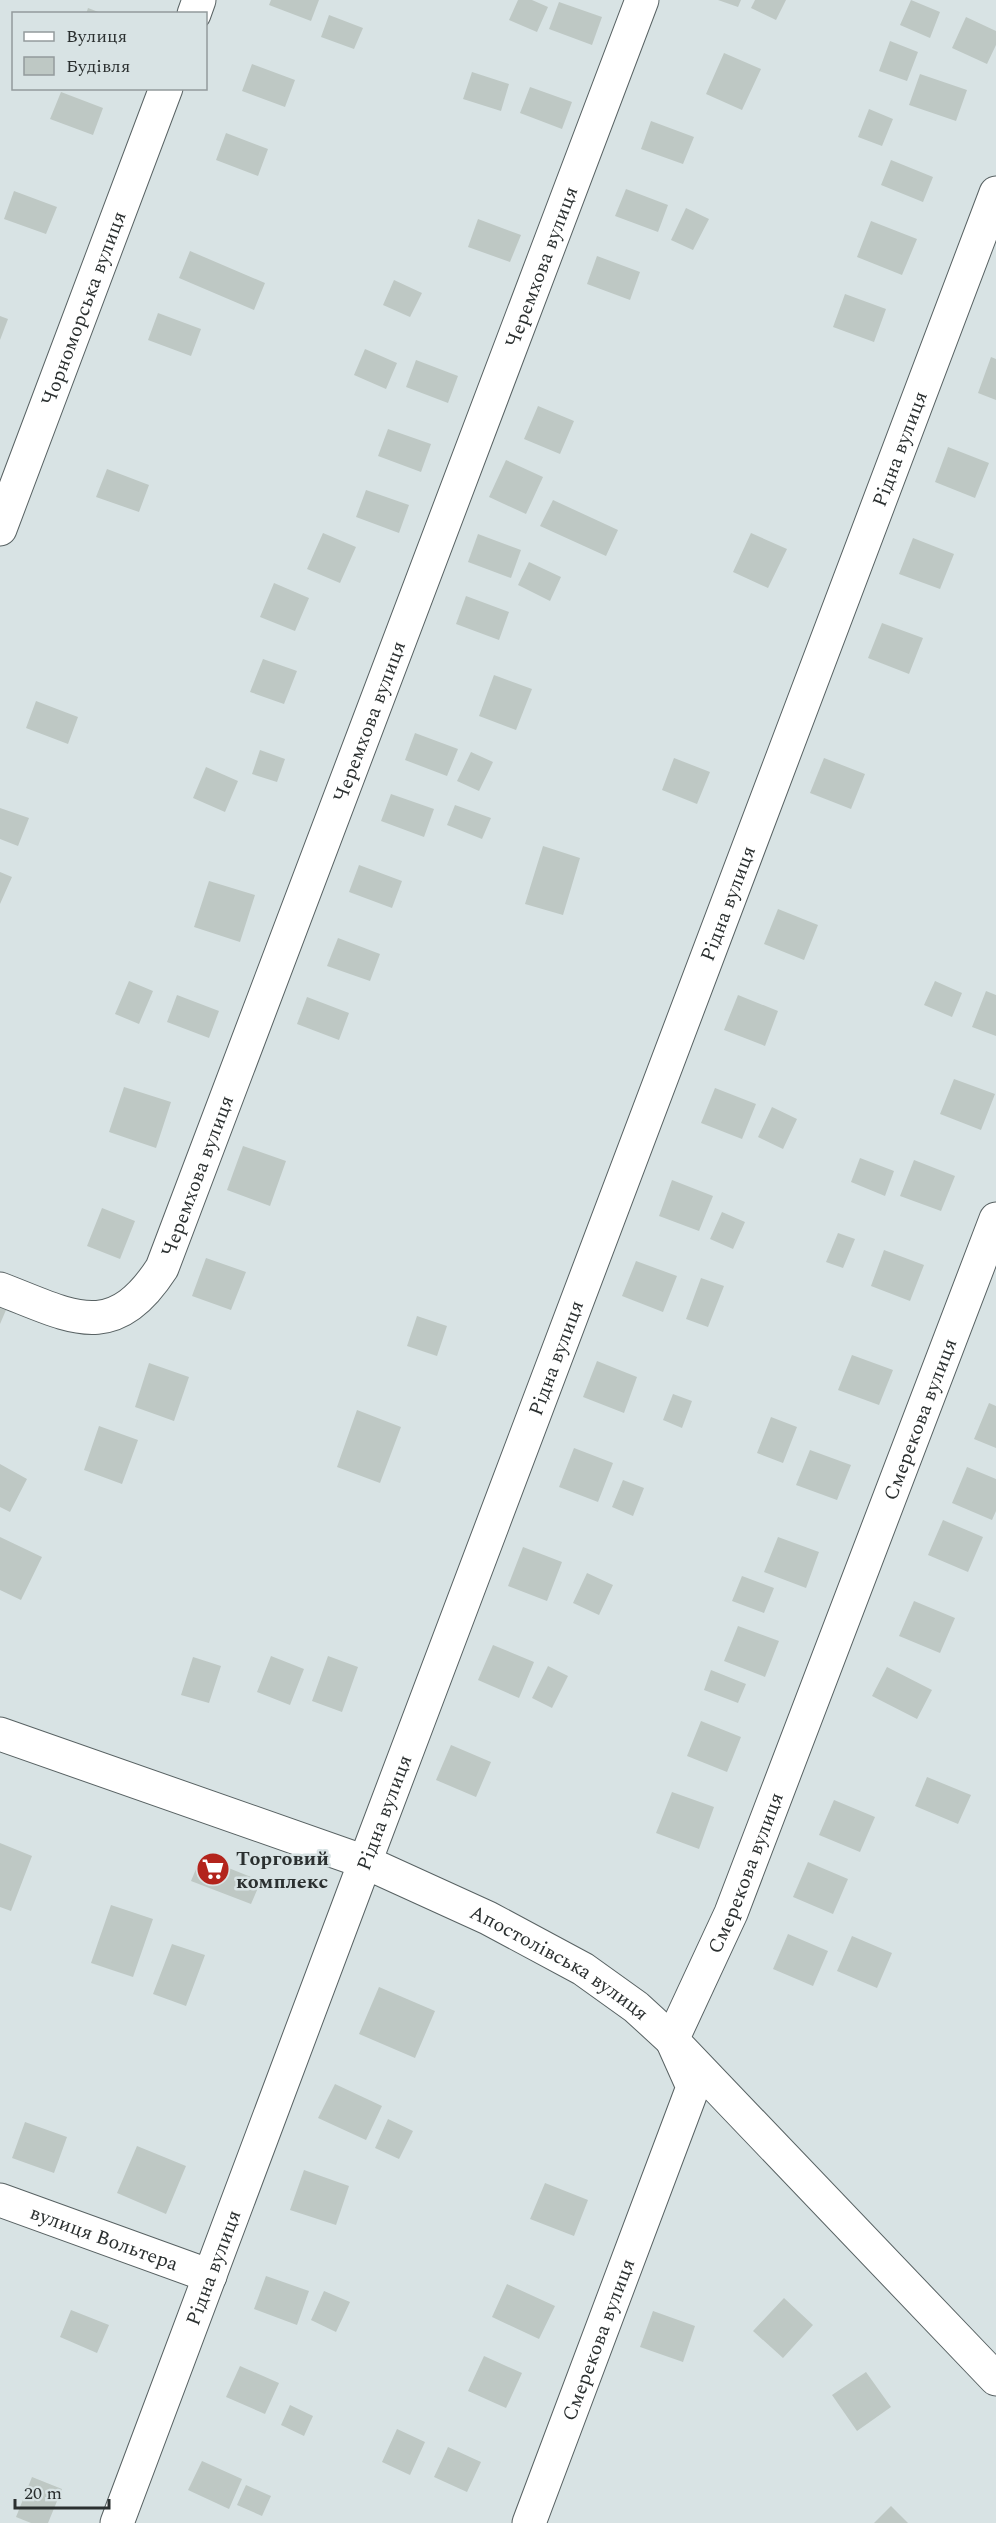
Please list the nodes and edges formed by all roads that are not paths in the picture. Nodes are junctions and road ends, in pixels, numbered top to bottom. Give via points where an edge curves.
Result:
1 (642, 0) edge
2 (164, 90) edge
3 (996, 193) edge
4 (0, 529) edge
5 (996, 1219) edge
6 (0, 1289) edge
7 (0, 1734) edge
8 (364, 1862) junction
9 (672, 2040) junction
10 (0, 2200) edge
11 (210, 2276) junction
12 (996, 2379) edge
13 (117, 2523) edge
14 (529, 2523) edge

1 - 6 street, Черемхова вулиця via 162,1268 141,1298 115,1315 96,1318 80,1317
2 - 4 street, Чорноморська вулиця
3 - 8 street, Рідна вулиця
5 - 9 street, Смерекова вулиця via 731,1913
7 - 8 street, Апостолівська вулиця
8 - 9 street, Апостолівська вулиця via 488,1918 583,1969 636,2007
8 - 11 street, Рідна вулиця
9 - 12 street, Апостолівська вулиця
9 - 14 street, Смерекова вулиця via 693,2087
10 - 11 street, вулиця Вольтера
11 - 13 street, Рідна вулиця

